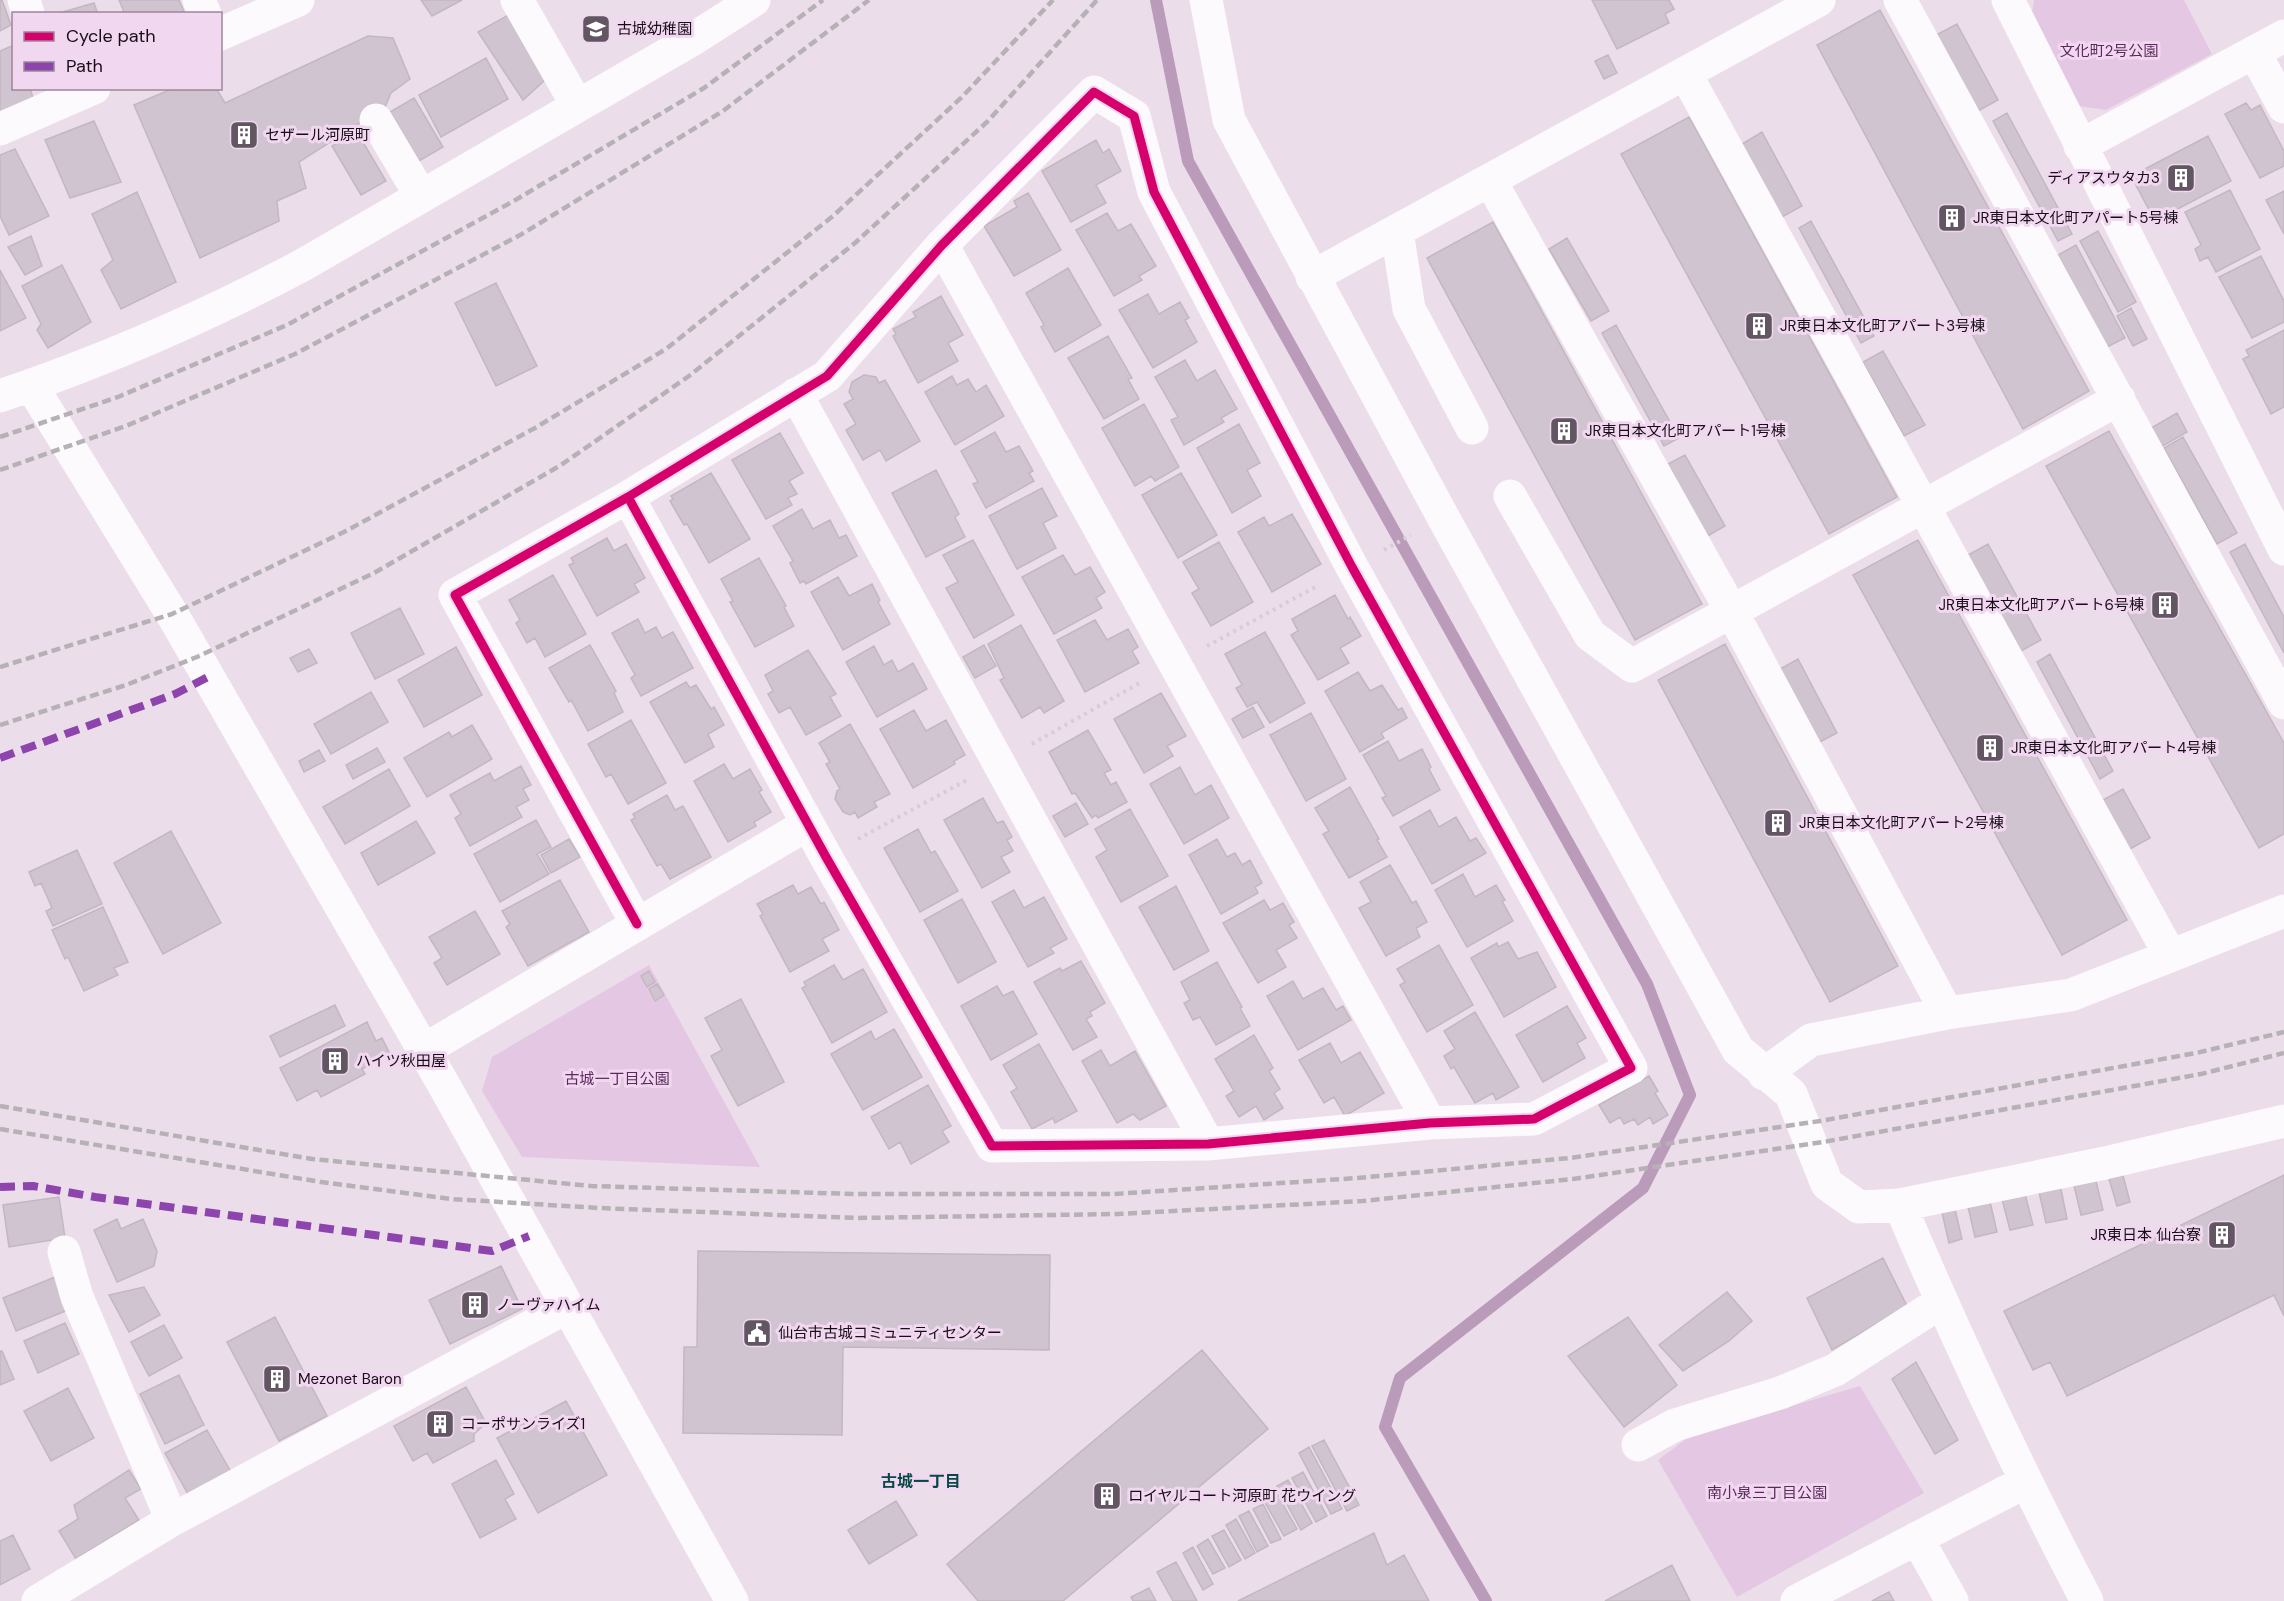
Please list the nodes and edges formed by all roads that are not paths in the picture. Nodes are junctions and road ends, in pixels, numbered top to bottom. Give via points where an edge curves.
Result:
1 (298, 0) edge
2 (517, 0) edge
3 (754, 0) edge
4 (1206, 0) edge
5 (1819, 0) edge
6 (1900, 0) edge
7 (2008, 0) edge
8 (222, 33) edge
9 (2284, 36) edge
10 (2254, 52) junction
11 (1685, 73) junction
12 (85, 90) edge
13 (54, 97) edge
14 (577, 105) junction
15 (2284, 107) edge
16 (376, 120) dead end
17 (0, 129) edge
18 (2080, 146) junction
19 (1490, 180) junction
20 (421, 196) junction
21 (1396, 231) junction
22 (942, 245) junction
23 (1312, 277) junction
24 (32, 386) junction
25 (796, 394) junction
26 (0, 396) edge
27 (2120, 399) junction
28 (1472, 429) dead end
29 (628, 496) junction
30 (1510, 496) dead end
31 (2273, 500) edge
32 (1925, 506) junction
33 (2284, 549) edge
34 (1731, 610) junction
35 (2284, 703) edge
36 (808, 824) junction
37 (2284, 911) edge
38 (637, 924) junction
39 (2170, 954) junction
40 (1947, 1013) junction
41 (424, 1050) junction
42 (1764, 1074) junction
43 (2284, 1120) edge
44 (1430, 1124) junction
45 (1208, 1144) junction
46 (1900, 1205) junction
47 (64, 1251) dead end
48 (1941, 1302) junction
49 (567, 1307) junction
50 (1638, 1445) dead end
51 (2025, 1482) junction
52 (172, 1520) junction
53 (1917, 1538) junction
54 (38, 1601) edge
55 (732, 1601) edge
56 (1797, 1601) edge
57 (1952, 1601) edge
58 (2087, 1601) edge

1 - 8 street
2 - 14 street
3 - 14 street
4 - 23 street via 1229,120
5 - 11 street
6 - 27 street
7 - 18 street
9 - 10 street
10 - 15 street
10 - 18 street
11 - 19 street
11 - 32 street
12 - 13 street
13 - 17 street
14 - 20 street
16 - 20 street
18 - 31 street
19 - 21 street
19 - 34 street
20 - 24 street via 243,297
21 - 23 street
21 - 28 street via 1409,309
22 - 25 street via 827,376
22 - 44 street
22 - 44 street via 1094,92 1134,116 1154,192 1365,560 1631,1068 1534,1119
23 - 42 street via 1732,1041
24 - 26 street
24 - 41 street via 172,614
25 - 29 street
25 - 45 street
27 - 32 street
27 - 35 street
29 - 36 street
29 - 38 street via 455,595
30 - 34 street via 1590,635 1632,666
31 - 33 street
32 - 34 street
32 - 39 street
34 - 40 street
36 - 38 street
36 - 45 street via 992,1146
37 - 39 street
38 - 41 street
39 - 40 street via 2071,995
40 - 42 street via 1810,1041
41 - 49 street
42 - 46 street via 1791,1094 1827,1184 1859,1207
43 - 46 street via 2105,1163
44 - 45 street
46 - 48 street
47 - 52 street via 77,1296
48 - 50 street via 1835,1370 1780,1393 1675,1425
48 - 51 street
49 - 52 street
49 - 55 street
51 - 53 street
51 - 58 street
52 - 54 street
53 - 56 street
53 - 57 street

